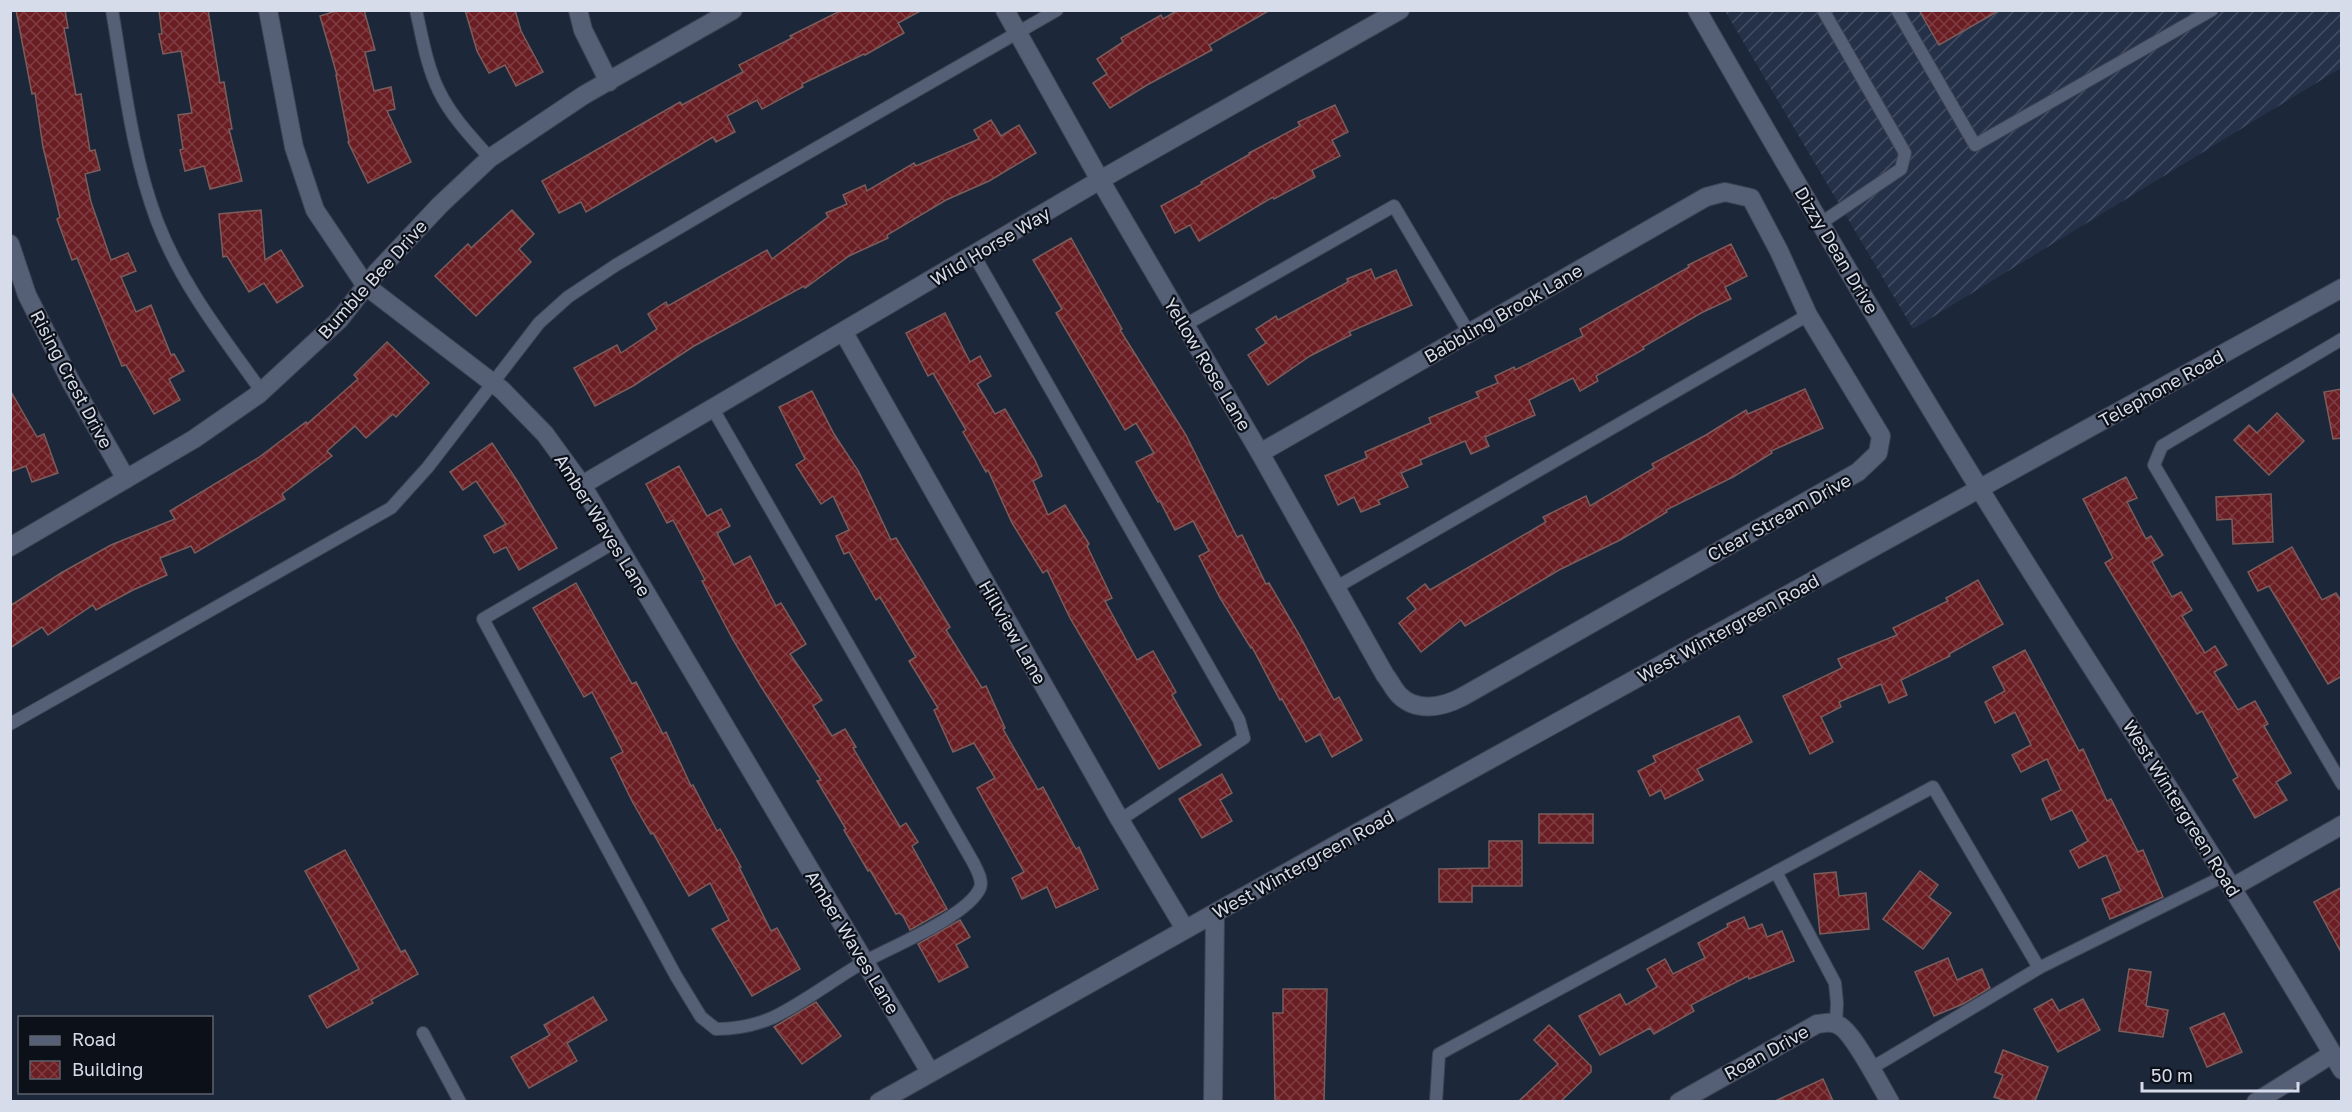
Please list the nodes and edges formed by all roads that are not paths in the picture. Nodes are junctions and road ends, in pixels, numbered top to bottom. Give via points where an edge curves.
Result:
1 (112, 10) edge
2 (268, 10) edge
3 (416, 10) edge
4 (578, 10) edge
5 (733, 10) edge
6 (1005, 10) edge
7 (1057, 10) edge
8 (1400, 10) edge
9 (1697, 10) edge
10 (1823, 10) edge
11 (1898, 10) edge
12 (2212, 10) edge
13 (1019, 32) junction
14 (609, 82) junction
15 (490, 158) junction
16 (1100, 180) junction
17 (1751, 198) joint
18 (1821, 223) junction
19 (10, 244) edge
20 (974, 255) junction
21 (366, 286) junction
22 (2342, 288) edge
23 (1808, 315) junction
24 (1185, 325) junction
25 (844, 333) junction
26 (1469, 333) junction
27 (2342, 339) edge
28 (492, 382) junction
29 (262, 392) junction
30 (713, 409) junction
31 (1260, 453) junction
32 (126, 479) junction
33 (582, 485) junction
34 (1980, 489) junction
35 (615, 542) junction
36 (10, 547) edge
37 (1335, 588) junction
38 (1422, 706) joint
39 (10, 724) edge
40 (2342, 784) edge
41 (1120, 820) junction
42 (2342, 825) edge
43 (1776, 872) junction
44 (2229, 881) junction
45 (1215, 914) junction
46 (1185, 929) junction
47 (866, 961) junction
48 (2039, 968) junction
49 (1836, 1024) junction
50 (423, 1034) dead end
51 (2337, 1062) edge
52 (1870, 1069) junction
53 (930, 1072) junction
54 (460, 1101) edge
55 (879, 1101) edge
56 (1213, 1101) edge
57 (1436, 1101) edge
58 (1679, 1101) edge
59 (1890, 1101) edge
60 (2256, 1101) edge

1 - 29 lane via 133,134 157,221 195,298
2 - 21 street, Amber Waves Lane via 294,147 315,210
3 - 15 lane via 439,92 463,129
4 - 14 street via 582,30
5 - 14 street, Bumble Bee Drive
6 - 13 street, Yellow Rose Lane
7 - 13 lane
8 - 16 street, Wild Horse Way
9 - 18 street, Dizzy Dean Drive
10 - 18 lane via 1905,153 1901,169
11 - 12 lane via 1975,145
13 - 16 street, Yellow Rose Lane
13 - 28 lane via 606,271 552,310
14 - 15 street, Bumble Bee Drive
15 - 21 street, Bumble Bee Drive via 440,205
16 - 20 street, Wild Horse Way
16 - 24 street, Yellow Rose Lane
17 - 23 street, Clear Stream Drive
17 - 26 street, Babbling Brook Lane via 1725,192 1706,197
18 - 34 street, Dizzy Dean Drive
19 - 32 street, Rising Crest Drive via 27,295
20 - 25 street, Wild Horse Way
20 - 41 lane via 1239,720 1244,738
21 - 28 street, Amber Waves Lane
21 - 29 street, Bumble Bee Drive via 339,320
22 - 34 street, Telephone Road
23 - 37 lane
23 - 38 street, Clear Stream Drive via 1881,436 1878,453 1858,472 1462,697 1445,705
24 - 26 lane via 1394,206
24 - 31 street, Yellow Rose Lane
25 - 30 street, Wild Horse Way
25 - 41 street, Hillview Lane
26 - 31 street, Babbling Brook Lane
27 - 40 lane via 2162,446 2154,465
28 - 33 street, Amber Waves Lane via 545,434
28 - 39 lane via 428,467 391,507
29 - 32 street, Bumble Bee Drive
30 - 33 street, Wild Horse Way
30 - 47 lane via 980,877 980,888 968,903 930,929
31 - 37 street, Yellow Rose Lane
32 - 36 street, Bumble Bee Drive
33 - 35 street, Amber Waves Lane
34 - 44 street, West Wintergreen Road
34 - 45 street, West Wintergreen Road
35 - 47 street, Amber Waves Lane
35 - 47 lane via 483,619 701,1017 716,1029 740,1029 774,1017
37 - 38 street, Yellow Rose Lane via 1399,695
41 - 46 street, Hillview Lane
42 - 44 street
43 - 48 lane via 1933,787
43 - 49 lane via 1835,983
43 - 57 lane via 1438,1054
44 - 48 lane
44 - 51 street, West Wintergreen Road
45 - 46 street, West Wintergreen Road
45 - 56 street
46 - 53 street, West Wintergreen Road
47 - 53 street, Amber Waves Lane
48 - 52 lane
49 - 52 street via 1850,1037
49 - 58 street, Roan Drive via 1817,1024
50 - 54 lane
51 - 60 street
52 - 59 street
53 - 55 street, West Wintergreen Road

